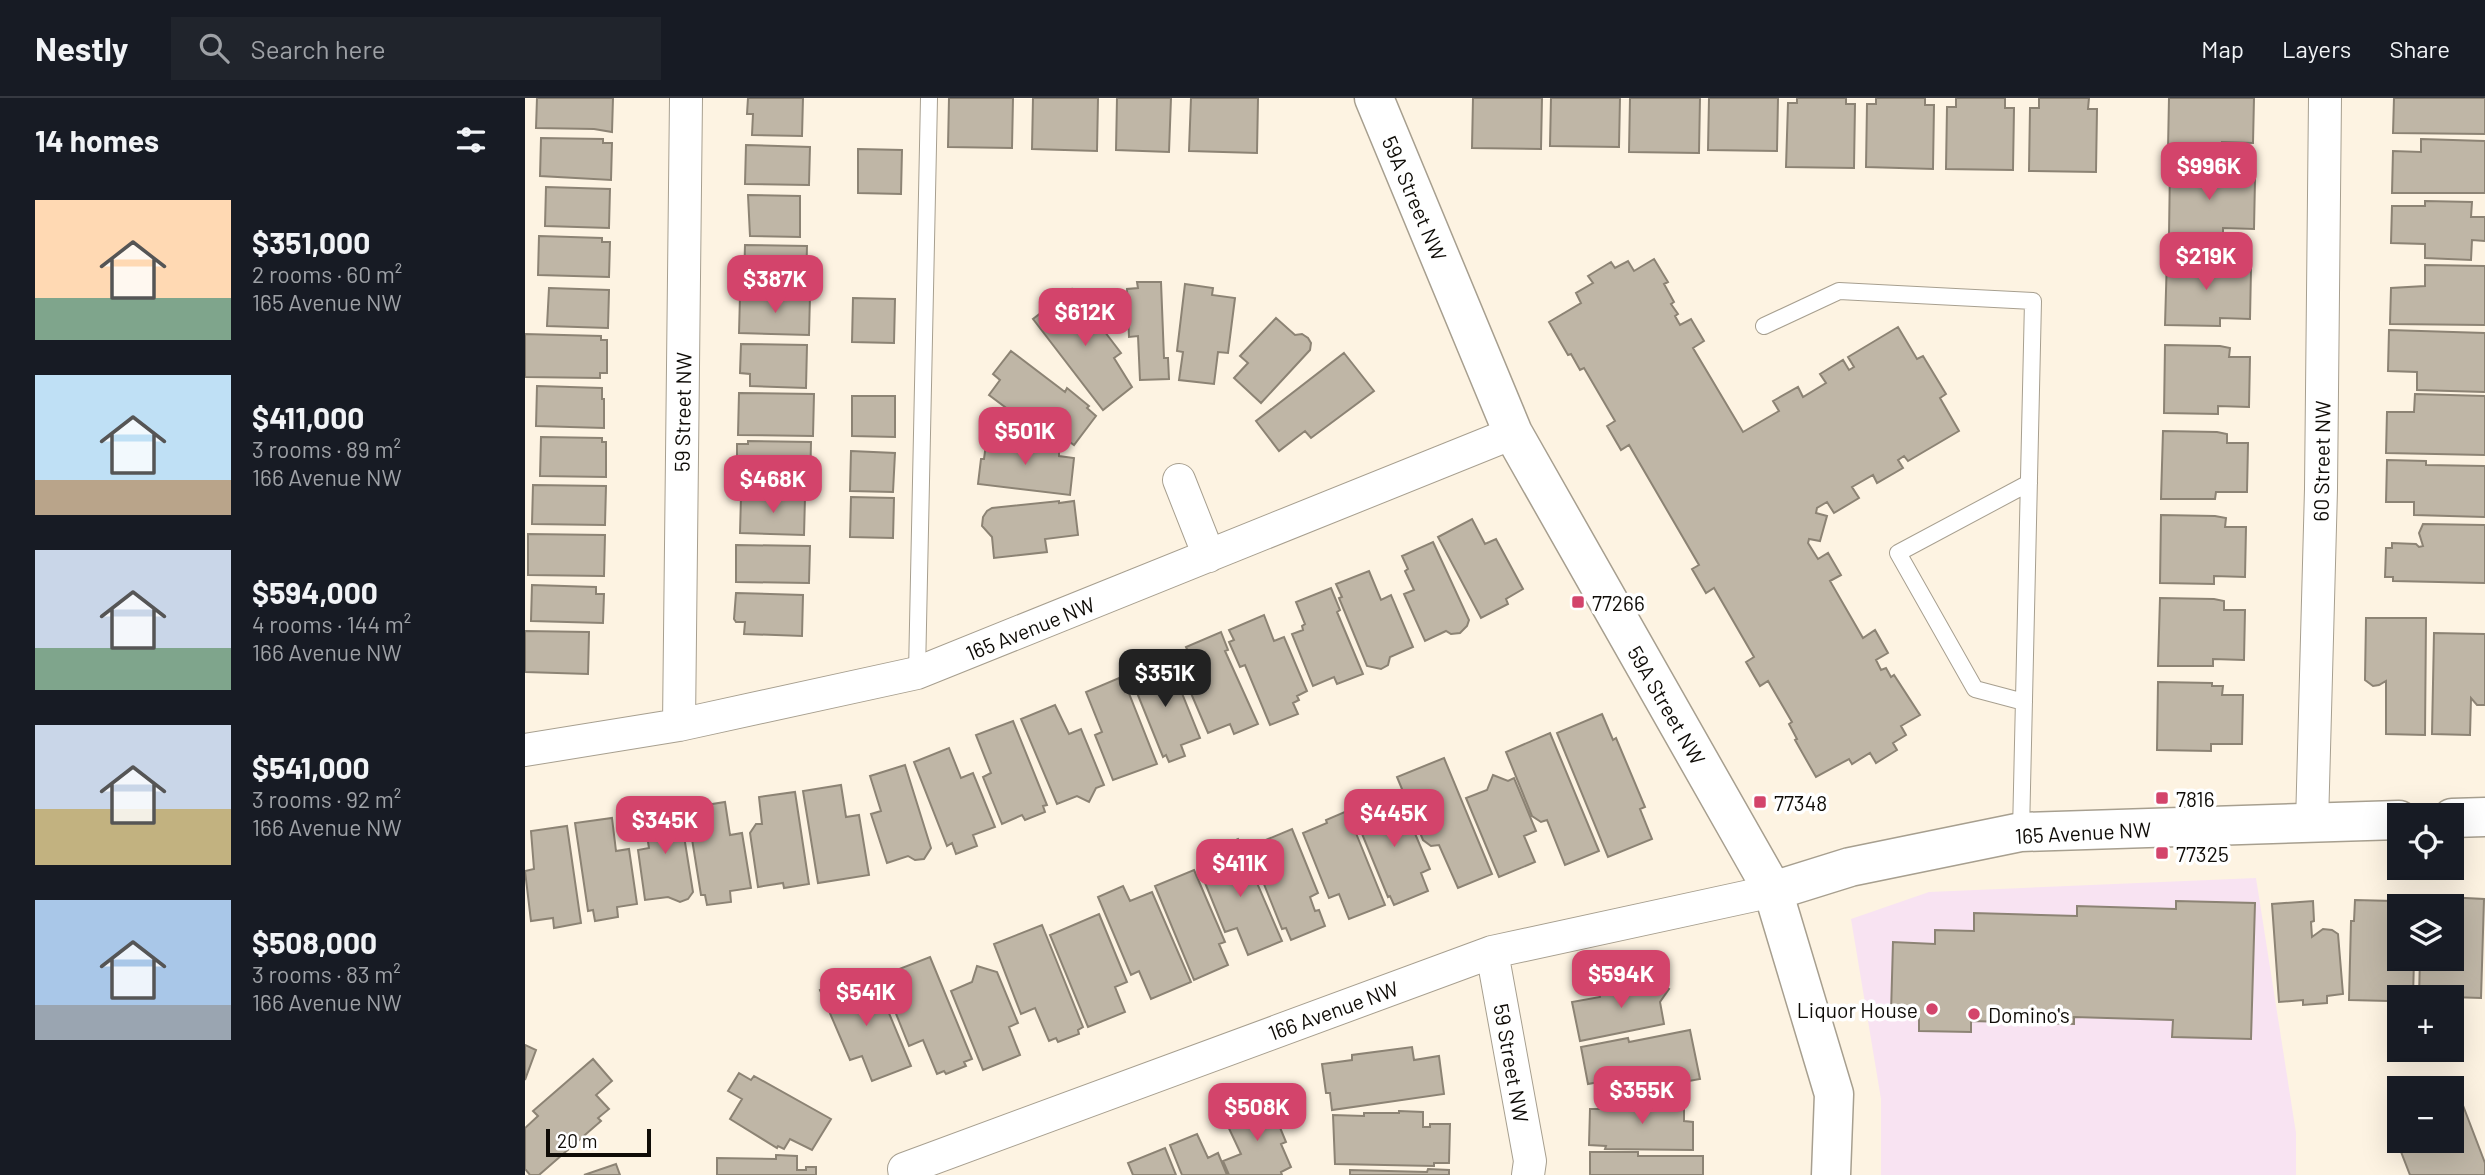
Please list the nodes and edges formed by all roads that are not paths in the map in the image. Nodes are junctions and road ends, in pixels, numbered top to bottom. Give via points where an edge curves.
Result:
1 (686, 98) edge
2 (929, 98) edge
3 (1374, 98) edge
4 (2325, 98) edge
5 (1764, 326) dead end
6 (1513, 433) junction
7 (1178, 480) dead end
8 (2029, 484) junction
9 (1209, 556) junction
10 (917, 673) junction
11 (2024, 702) junction
12 (679, 725) junction
13 (525, 750) edge
14 (2485, 817) edge
15 (2464, 818) edge
16 (2387, 821) edge
17 (2312, 824) junction
18 (2021, 832) junction
19 (1773, 891) junction
20 (1492, 951) junction
21 (904, 1172) edge
22 (1528, 1175) edge
23 (1831, 1175) edge

1 - 12 street, 59 Street NW
2 - 10 lane
3 - 6 street, 59A Street NW
4 - 17 street, 60 Street NW
5 - 8 lane via 1839,291 2033,301
6 - 9 street, 165 Avenue NW
6 - 19 street, 59A Street NW
7 - 9 street
8 - 11 lane
8 - 11 lane via 1898,553 1975,689
9 - 10 street, 165 Avenue NW
10 - 12 street, 165 Avenue NW
11 - 18 lane
12 - 13 street, 165 Avenue NW
14 - 15 street
16 - 17 street, 165 Avenue NW
17 - 18 street, 165 Avenue NW
18 - 19 street, 165 Avenue NW via 1850,867
19 - 20 street, 166 Avenue NW
19 - 23 street, 59A Street NW via 1834,1094
20 - 21 street, 166 Avenue NW
20 - 22 street, 59 Street NW via 1530,1161

